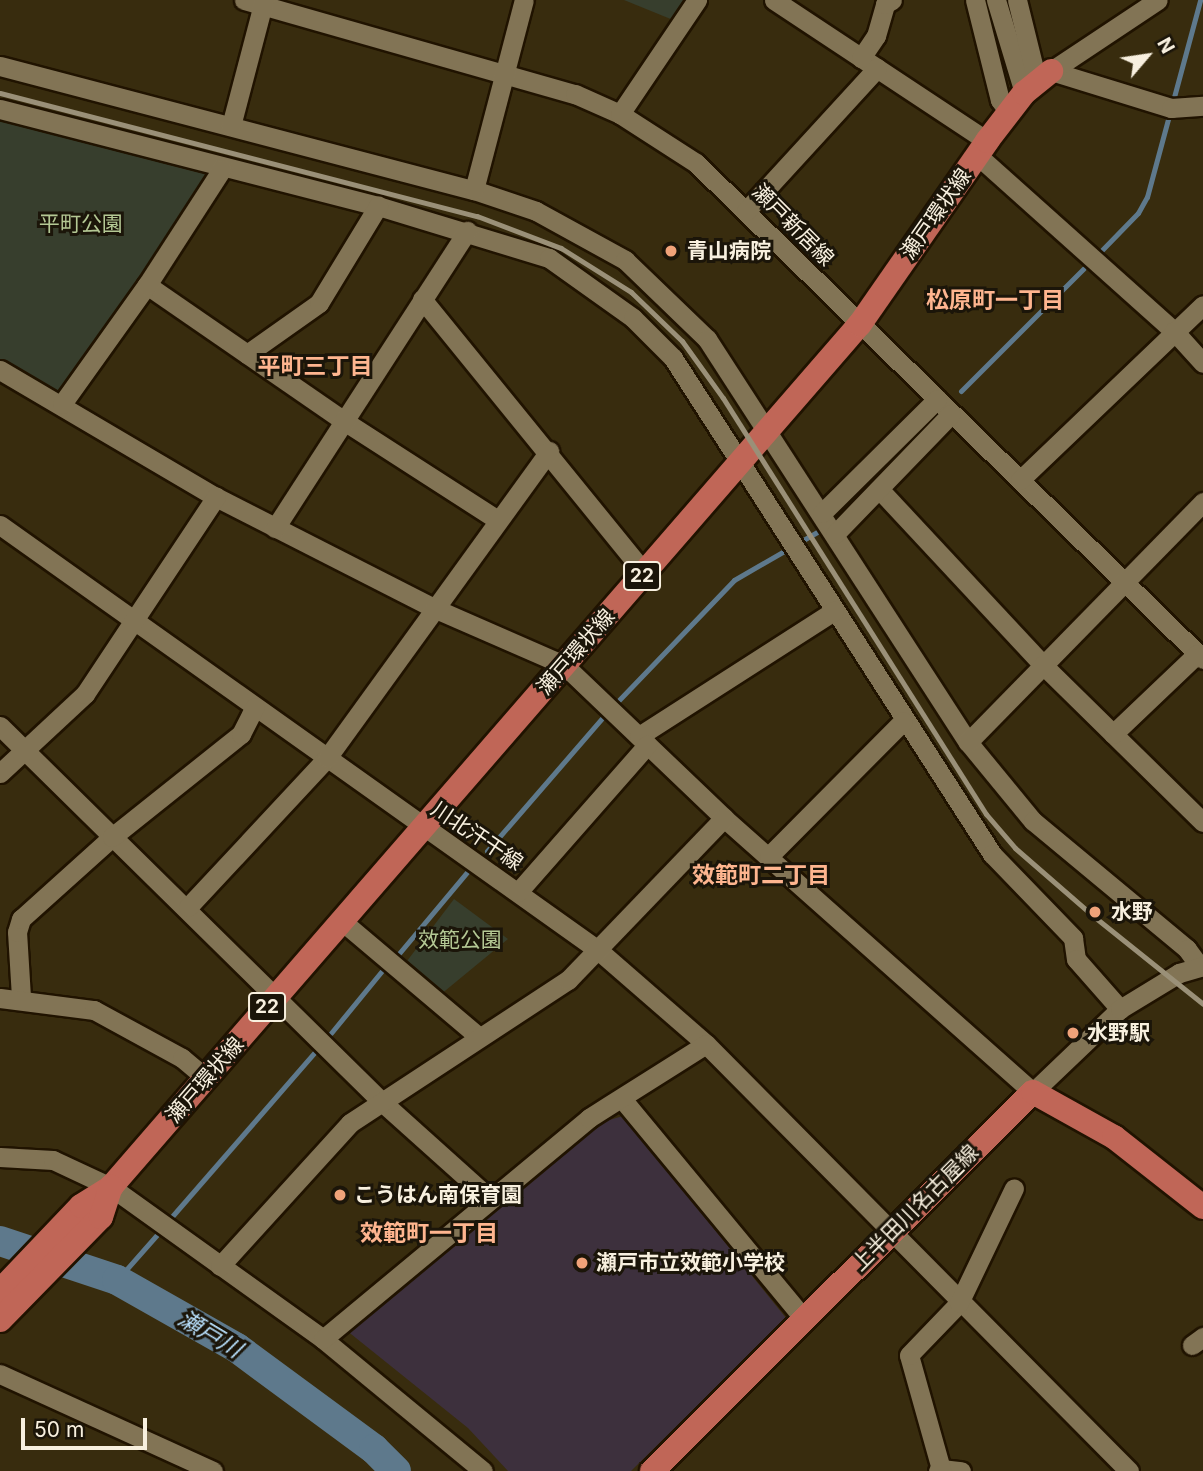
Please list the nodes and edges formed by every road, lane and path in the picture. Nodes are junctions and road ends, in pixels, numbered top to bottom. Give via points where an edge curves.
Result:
1 (524, 0) edge
2 (697, 0) edge
3 (774, 0) edge
4 (892, 0) edge
5 (975, 0) edge
6 (996, 0) edge
7 (1017, 0) edge
8 (1158, 0) edge
9 (257, 2) edge
10 (869, 63) junction
11 (0, 66) edge
12 (506, 71) junction
13 (1037, 82) junction
14 (1203, 106) edge
15 (0, 109) edge
16 (1009, 113) junction
17 (620, 114) junction
18 (231, 126) junction
19 (982, 148) junction
20 (222, 169) junction
21 (474, 190) junction
22 (379, 206) junction
23 (746, 211) junction
24 (467, 231) junction
25 (147, 285) junction
26 (422, 299) junction
27 (1203, 304) edge
28 (860, 324) junction
29 (1174, 331) junction
30 (247, 354) junction
31 (1203, 363) edge
32 (2, 375) edge
33 (937, 400) junction
34 (62, 404) junction
35 (951, 414) junction
36 (344, 421) junction
37 (768, 428) junction
38 (549, 451) junction
39 (741, 461) junction
40 (1020, 480) junction
41 (879, 489) junction
42 (216, 497) junction
43 (1203, 502) edge
44 (496, 519) junction
45 (829, 524) junction
46 (0, 525) edge
47 (275, 528) junction
48 (645, 573) junction
49 (1126, 579) junction
50 (436, 609) junction
51 (834, 611) junction
52 (133, 618) junction
53 (1199, 649) edge
54 (564, 665) junction
55 (1043, 665) junction
56 (256, 707) junction
57 (903, 721) junction
58 (0, 726) edge
59 (1114, 734) junction
60 (643, 740) junction
61 (968, 742) junction
62 (24, 751) junction
63 (327, 758) junction
64 (0, 773) edge
65 (1200, 813) edge
66 (724, 818) junction
67 (425, 828) junction
68 (112, 837) junction
69 (769, 856) junction
70 (519, 892) junction
71 (188, 907) junction
72 (343, 922) junction
73 (598, 950) junction
74 (1202, 967) edge
75 (276, 997) junction
76 (0, 998) edge
77 (21, 998) junction
78 (1119, 1009) junction
79 (478, 1036) junction
80 (706, 1044) junction
81 (206, 1078) junction
82 (1033, 1092) junction
83 (623, 1100) junction
84 (382, 1102) junction
85 (0, 1157) edge
86 (111, 1187) junction
87 (1014, 1188) dead end
88 (489, 1198) junction
89 (1203, 1207) edge
90 (893, 1228) junction
91 (220, 1266) junction
92 (0, 1291) edge
93 (959, 1303) junction
94 (804, 1319) junction
95 (0, 1320) edge
96 (323, 1339) junction
97 (0, 1374) edge
98 (947, 1470) edge
99 (214, 1471) edge
100 (483, 1471) edge
101 (652, 1471) edge
102 (1129, 1471) edge

1 - 12 street
2 - 17 street
3 - 10 street
4 - 10 street via 885,4
5 - 16 street via 1000,100
6 - 13 street
7 - 13 street
8 - 13 street
9 - 12 street, 瀬戸新居線
9 - 18 street
10 - 19 street
10 - 23 street
11 - 18 street
12 - 17 street, 瀬戸新居線 via 575,93
12 - 21 street
13 - 14 street via 1166,107
13 - 16 main road, 瀬戸環状線 / 22
15 - 20 street
16 - 19 main road, 瀬戸環状線 / 22
17 - 23 street, 瀬戸新居線 via 696,163
18 - 21 street
19 - 28 main road, 瀬戸環状線 / 22
19 - 29 street
20 - 22 street
20 - 25 street
21 - 37 street via 536,211 625,260 707,339
22 - 24 street
22 - 30 street via 319,303
23 - 28 street, 瀬戸新居線
24 - 26 street
24 - 39 street via 549,258 633,318 673,358
25 - 30 street
25 - 34 street
26 - 36 street
26 - 38 street
27 - 29 street
28 - 33 street, 瀬戸新居線
28 - 37 main road, 瀬戸環状線 / 22
29 - 31 street
29 - 40 street
30 - 36 street
32 - 34 street
33 - 35 street, 瀬戸新居線
33 - 45 street
34 - 42 street
35 - 40 street, 瀬戸新居線
35 - 41 street
36 - 44 street
36 - 47 street
37 - 39 main road, 瀬戸環状線 / 22
37 - 45 street
38 - 44 street
38 - 48 street
39 - 48 main road, 瀬戸環状線 / 22
39 - 51 street
40 - 49 street, 瀬戸新居線
41 - 45 street
41 - 55 street
42 - 47 street
42 - 52 street
43 - 49 street
44 - 50 street
45 - 61 street
46 - 52 street, 川北汗干線
47 - 50 street
48 - 54 main road, 瀬戸環状線 / 22
49 - 53 street, 瀬戸新居線
49 - 55 street
50 - 54 street
50 - 63 street
51 - 57 street
51 - 60 street
52 - 56 street, 川北汗干線
52 - 62 street via 85,694
53 - 59 street
54 - 60 street
54 - 67 main road, 瀬戸環状線 / 22
55 - 59 street
55 - 61 street
56 - 63 street, 川北汗干線
56 - 68 street via 241,734
57 - 69 street
57 - 78 street via 992,854 1073,938 1076,959
58 - 62 street
59 - 65 street
60 - 66 street
60 - 70 street
61 - 74 street via 1033,821 1187,949
62 - 64 street
62 - 68 street
63 - 67 street, 川北汗干線
63 - 71 street
66 - 69 street
66 - 73 street
67 - 70 street, 川北汗干線
67 - 72 main road, 瀬戸環状線 / 22
68 - 71 street
68 - 77 street via 21,919 17,933
69 - 82 street
70 - 73 street, 川北汗干線
71 - 75 street
72 - 75 main road, 瀬戸環状線 / 22
72 - 79 street
73 - 79 street via 568,981
73 - 80 street, 川北汗干線
74 - 78 street via 1179,973
75 - 81 main road, 瀬戸環状線 / 22
75 - 84 street
76 - 77 street
77 - 81 street via 94,1010 182,1058
78 - 82 street
79 - 84 street
80 - 83 street
80 - 90 street, 川北汗干線
81 - 86 main road, 瀬戸環状線 / 22
82 - 89 main road via 1114,1137
82 - 90 main road, 上半田川名古屋線
83 - 88 street via 589,1118
83 - 94 street
84 - 88 street
84 - 91 street via 350,1122
85 - 86 street via 52,1160
86 - 91 street
86 - 92 main road, 瀬戸環状線 / 22 via 81,1206
86 - 95 main road, 瀬戸環状線 / 22 via 101,1217
87 - 93 street
88 - 96 street
90 - 93 street, 川北汗干線
90 - 94 main road, 上半田川名古屋線
91 - 96 street
93 - 98 street via 909,1355
93 - 102 street, 川北汗干線
94 - 101 main road, 上半田川名古屋線
96 - 100 street
97 - 99 street

